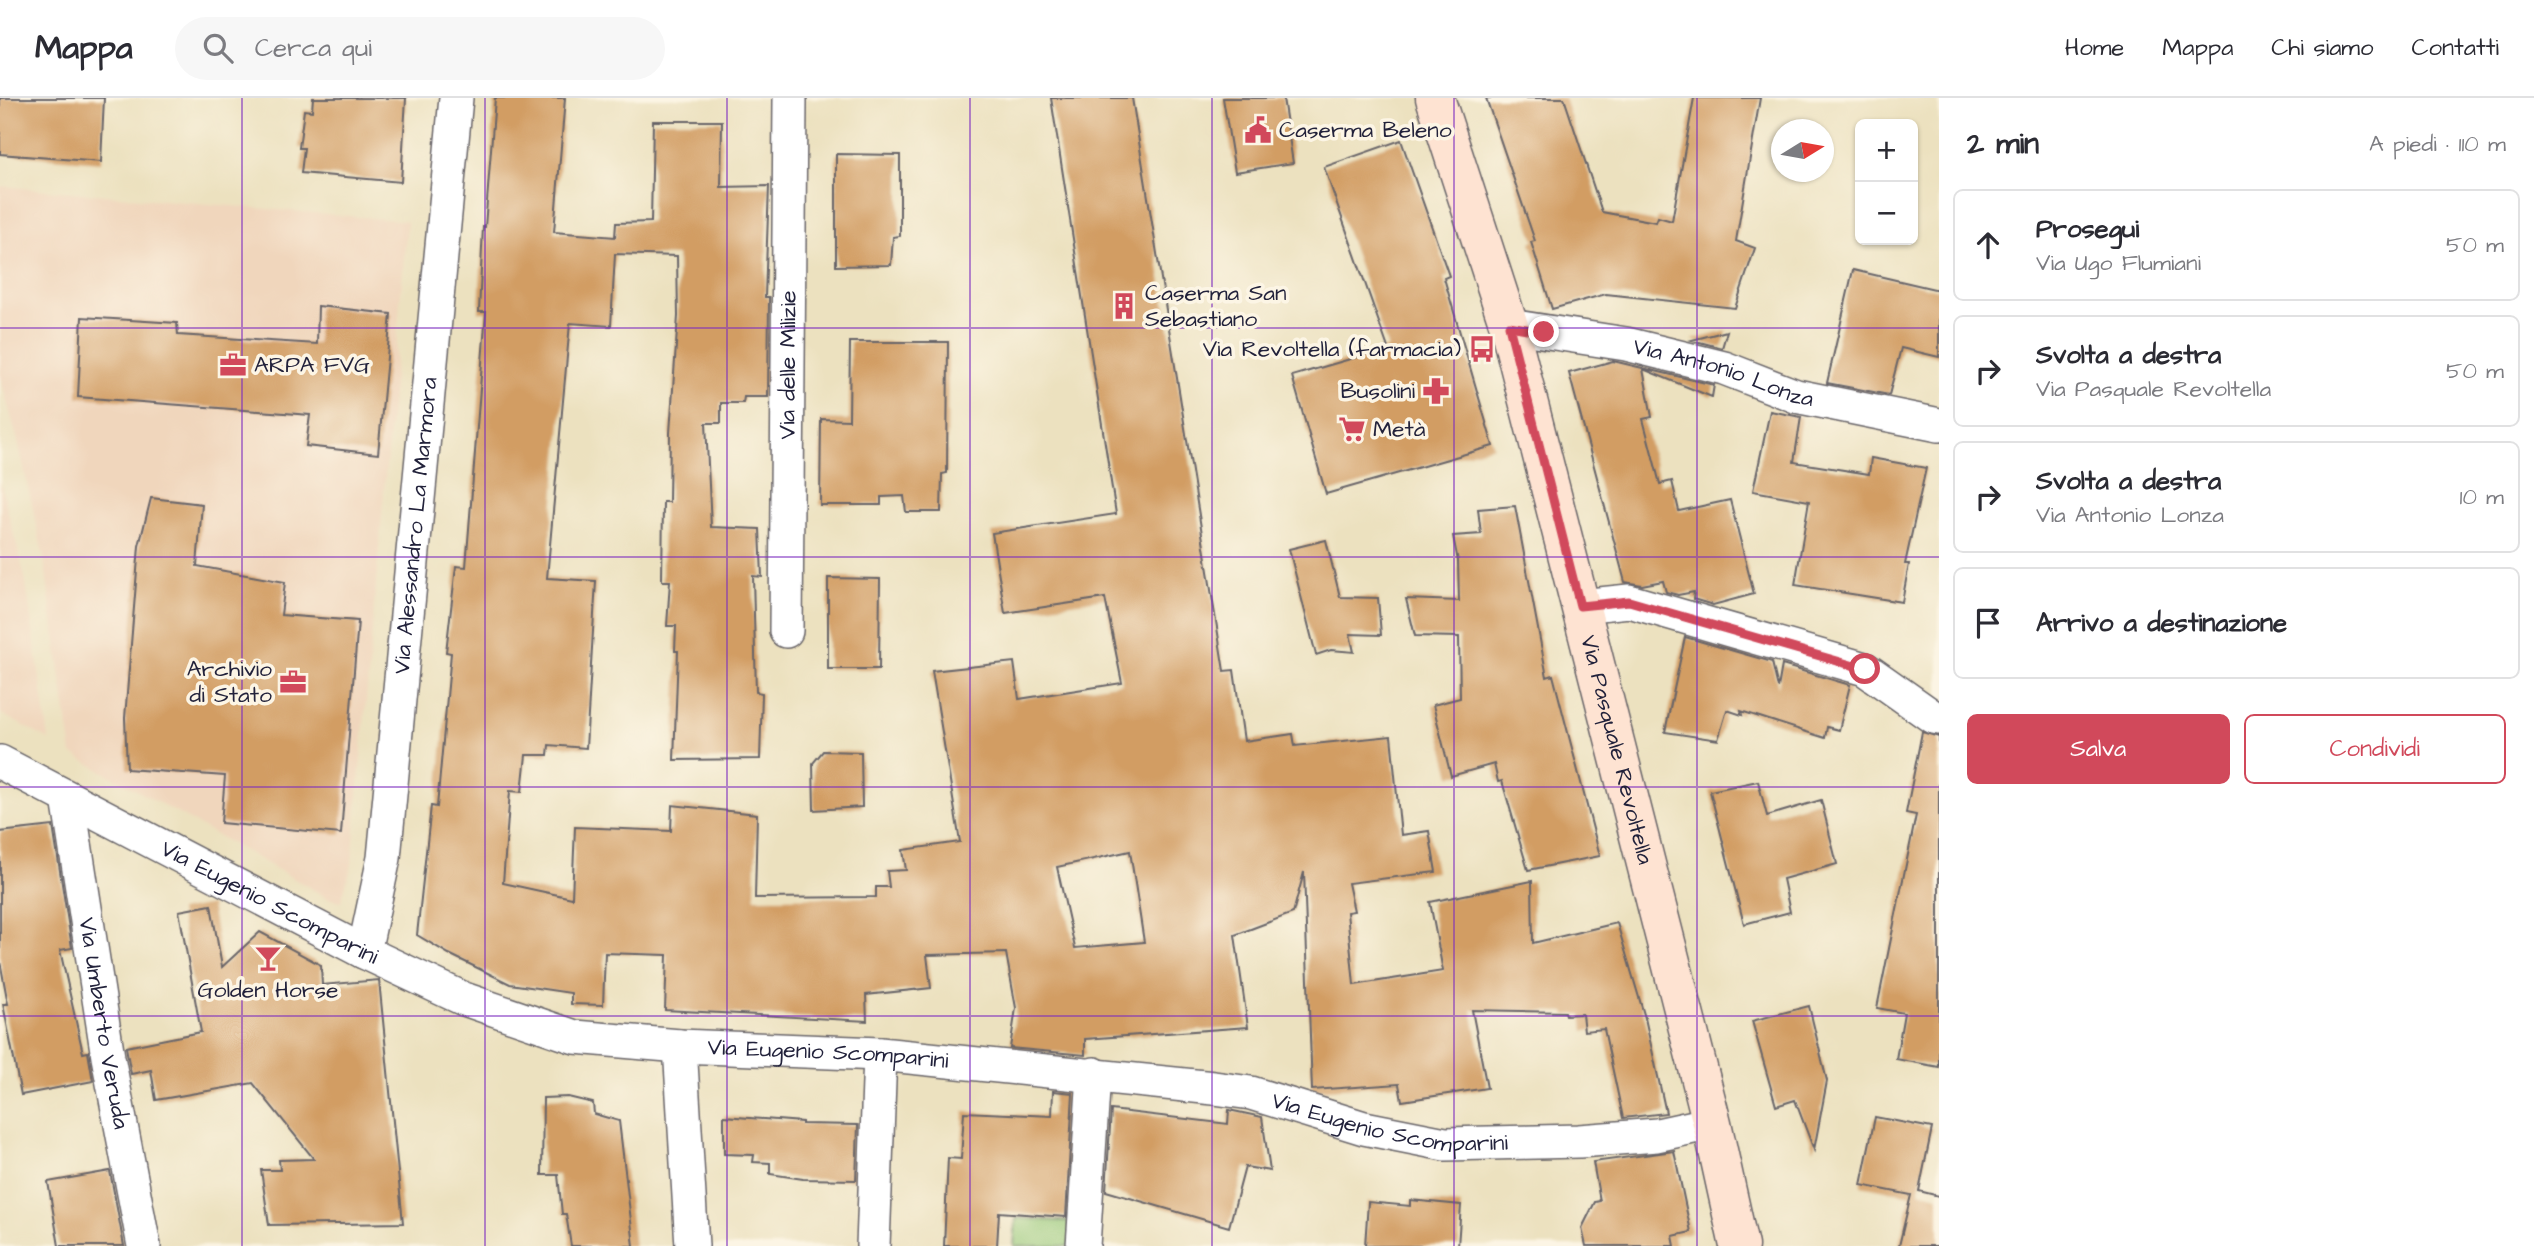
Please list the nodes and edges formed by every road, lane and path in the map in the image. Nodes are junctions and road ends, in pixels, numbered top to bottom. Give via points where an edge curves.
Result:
1 (456, 98) edge
2 (790, 98) edge
3 (1435, 98) edge
4 (1509, 326) junction
5 (1939, 425) edge
6 (1580, 606) junction
7 (786, 632) dead end
8 (1939, 718) edge
9 (0, 762) edge
10 (68, 798) junction
11 (365, 952) junction
12 (680, 1046) junction
13 (880, 1054) junction
14 (1094, 1074) junction
15 (1712, 1123) junction
16 (144, 1246) edge
17 (692, 1246) edge
18 (873, 1246) edge
19 (1083, 1246) edge
20 (1738, 1246) edge

1 - 11 street, Via Alessandro La Marmora via 384,858
2 - 7 street, Via delle Milizie
3 - 4 main road, Via Pasquale Revoltella
4 - 5 street, Via Antonio Lonza via 1626,344 1724,368 1796,396
4 - 6 main road, Via Pasquale Revoltella
6 - 8 street via 1629,601 1865,669
6 - 15 main road, Via Pasquale Revoltella
9 - 10 street, Via Eugenio Scomparini
10 - 11 street, Via Eugenio Scomparini
10 - 16 street, Via Umberto Veruda via 108,1057
11 - 12 street, Via Eugenio Scomparini via 464,999 575,1037
12 - 13 street, Via Eugenio Scomparini
12 - 17 street
13 - 14 street, Via Eugenio Scomparini
13 - 18 street
14 - 15 street, Via Eugenio Scomparini via 1251,1093 1364,1128 1445,1144 1657,1135
14 - 19 street
15 - 20 main road, Via Pasquale Revoltella

